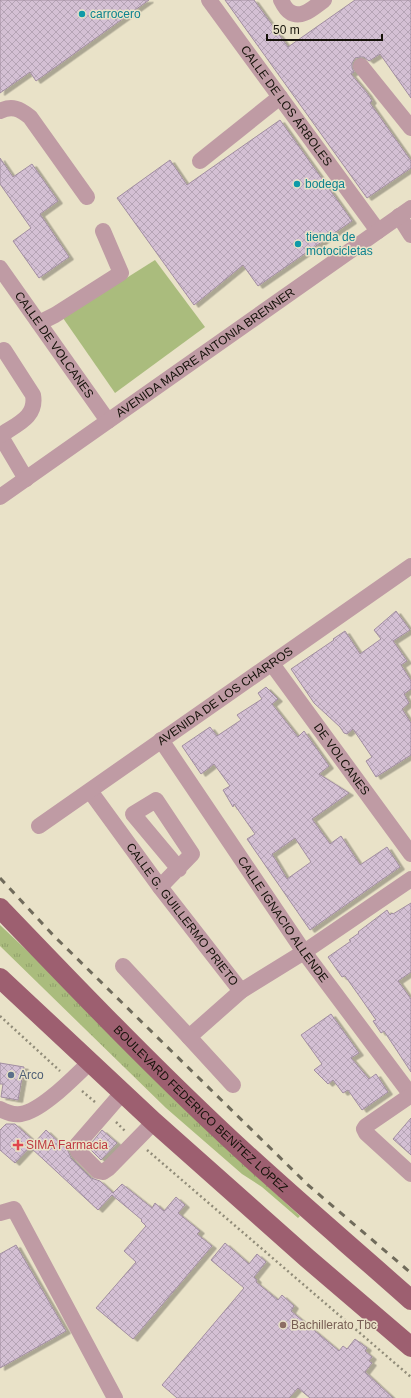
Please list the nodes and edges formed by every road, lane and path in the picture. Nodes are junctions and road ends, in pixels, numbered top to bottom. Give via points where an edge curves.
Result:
1 (209, 0) edge
2 (281, 0) edge
3 (324, 0) edge
4 (360, 66) dead end
5 (280, 97) junction
6 (0, 111) edge
7 (411, 128) edge
8 (200, 161) dead end
9 (87, 197) dead end
10 (405, 212) edge
11 (103, 231) dead end
12 (378, 231) junction
13 (411, 235) edge
14 (0, 268) edge
15 (39, 323) junction
16 (4, 350) dead end
17 (108, 421) junction
18 (0, 435) edge
19 (26, 479) junction
20 (0, 497) edge
21 (411, 566) edge
22 (272, 664) junction
23 (161, 740) junction
24 (90, 790) junction
25 (39, 826) dead end
26 (411, 854) edge
27 (179, 868) dead end
28 (411, 879) edge
29 (160, 887) junction
30 (0, 908) edge
31 (304, 952) junction
32 (123, 966) dead end
33 (0, 978) edge
34 (241, 990) junction
35 (0, 1016) edge
36 (189, 1037) junction
37 (90, 1062) junction
38 (71, 1081) junction
39 (233, 1085) dead end
40 (123, 1092) junction
41 (411, 1095) edge
42 (0, 1110) edge
43 (106, 1112) junction
44 (154, 1122) junction
45 (135, 1141) junction
46 (411, 1174) edge
47 (0, 1213) edge
48 (411, 1300) edge
49 (411, 1347) edge
50 (411, 1377) edge
51 (116, 1398) edge

1 - 5 street, CALLE DE LOS ÁRBOLES
2 - 3 street via 290,12 299,14 305,13
4 - 7 street
5 - 8 street
5 - 12 street, CALLE DE LOS ÁRBOLES
6 - 9 street via 13,108 30,117
10 - 12 street, AVENIDA MADRE ANTONIA BRENNER
10 - 13 street
11 - 15 street via 120,273
12 - 17 street, AVENIDA MADRE ANTONIA BRENNER
14 - 15 street, CALLE DE VOLCANES
15 - 17 street, CALLE DE VOLCANES
16 - 18 street via 33,395 34,402 33,410 28,416
17 - 19 street, AVENIDA MADRE ANTONIA BRENNER
18 - 19 street
19 - 20 street, AVENIDA MADRE ANTONIA BRENNER
21 - 22 street, AVENIDA DE LOS CHARROS
22 - 23 street, AVENIDA DE LOS CHARROS
22 - 26 street, DE VOLCANES
23 - 24 street, AVENIDA DE LOS CHARROS
23 - 31 street, CALLE IGNACIO ALLENDE
24 - 25 street, AVENIDA DE LOS CHARROS
24 - 29 street, CALLE G. GUILLERMO PRIETO
27 - 29 street
28 - 31 street, CALLE G. GUILLERMO PRIETO
29 - 34 street, CALLE G. GUILLERMO PRIETO
30 - 48 main road, BOULEVARD FEDERICO BENÍTEZ LÓPEZ via 113,1025 216,1126
31 - 34 street, CALLE G. GUILLERMO PRIETO
31 - 41 street, CALLE IGNACIO ALLENDE
32 - 36 street
33 - 37 main road
34 - 36 street
35 - 38 path
36 - 39 street
37 - 38 street
37 - 40 main road
38 - 42 street via 41,1105 26,1113 12,1114
38 - 43 path
40 - 43 street
40 - 44 main road
41 - 46 street via 364,1129
43 - 45 path
43 - 45 street via 77,1145 78,1151 98,1171 103,1172
44 - 45 street
44 - 49 main road
45 - 50 path
47 - 51 street via 14,1209

